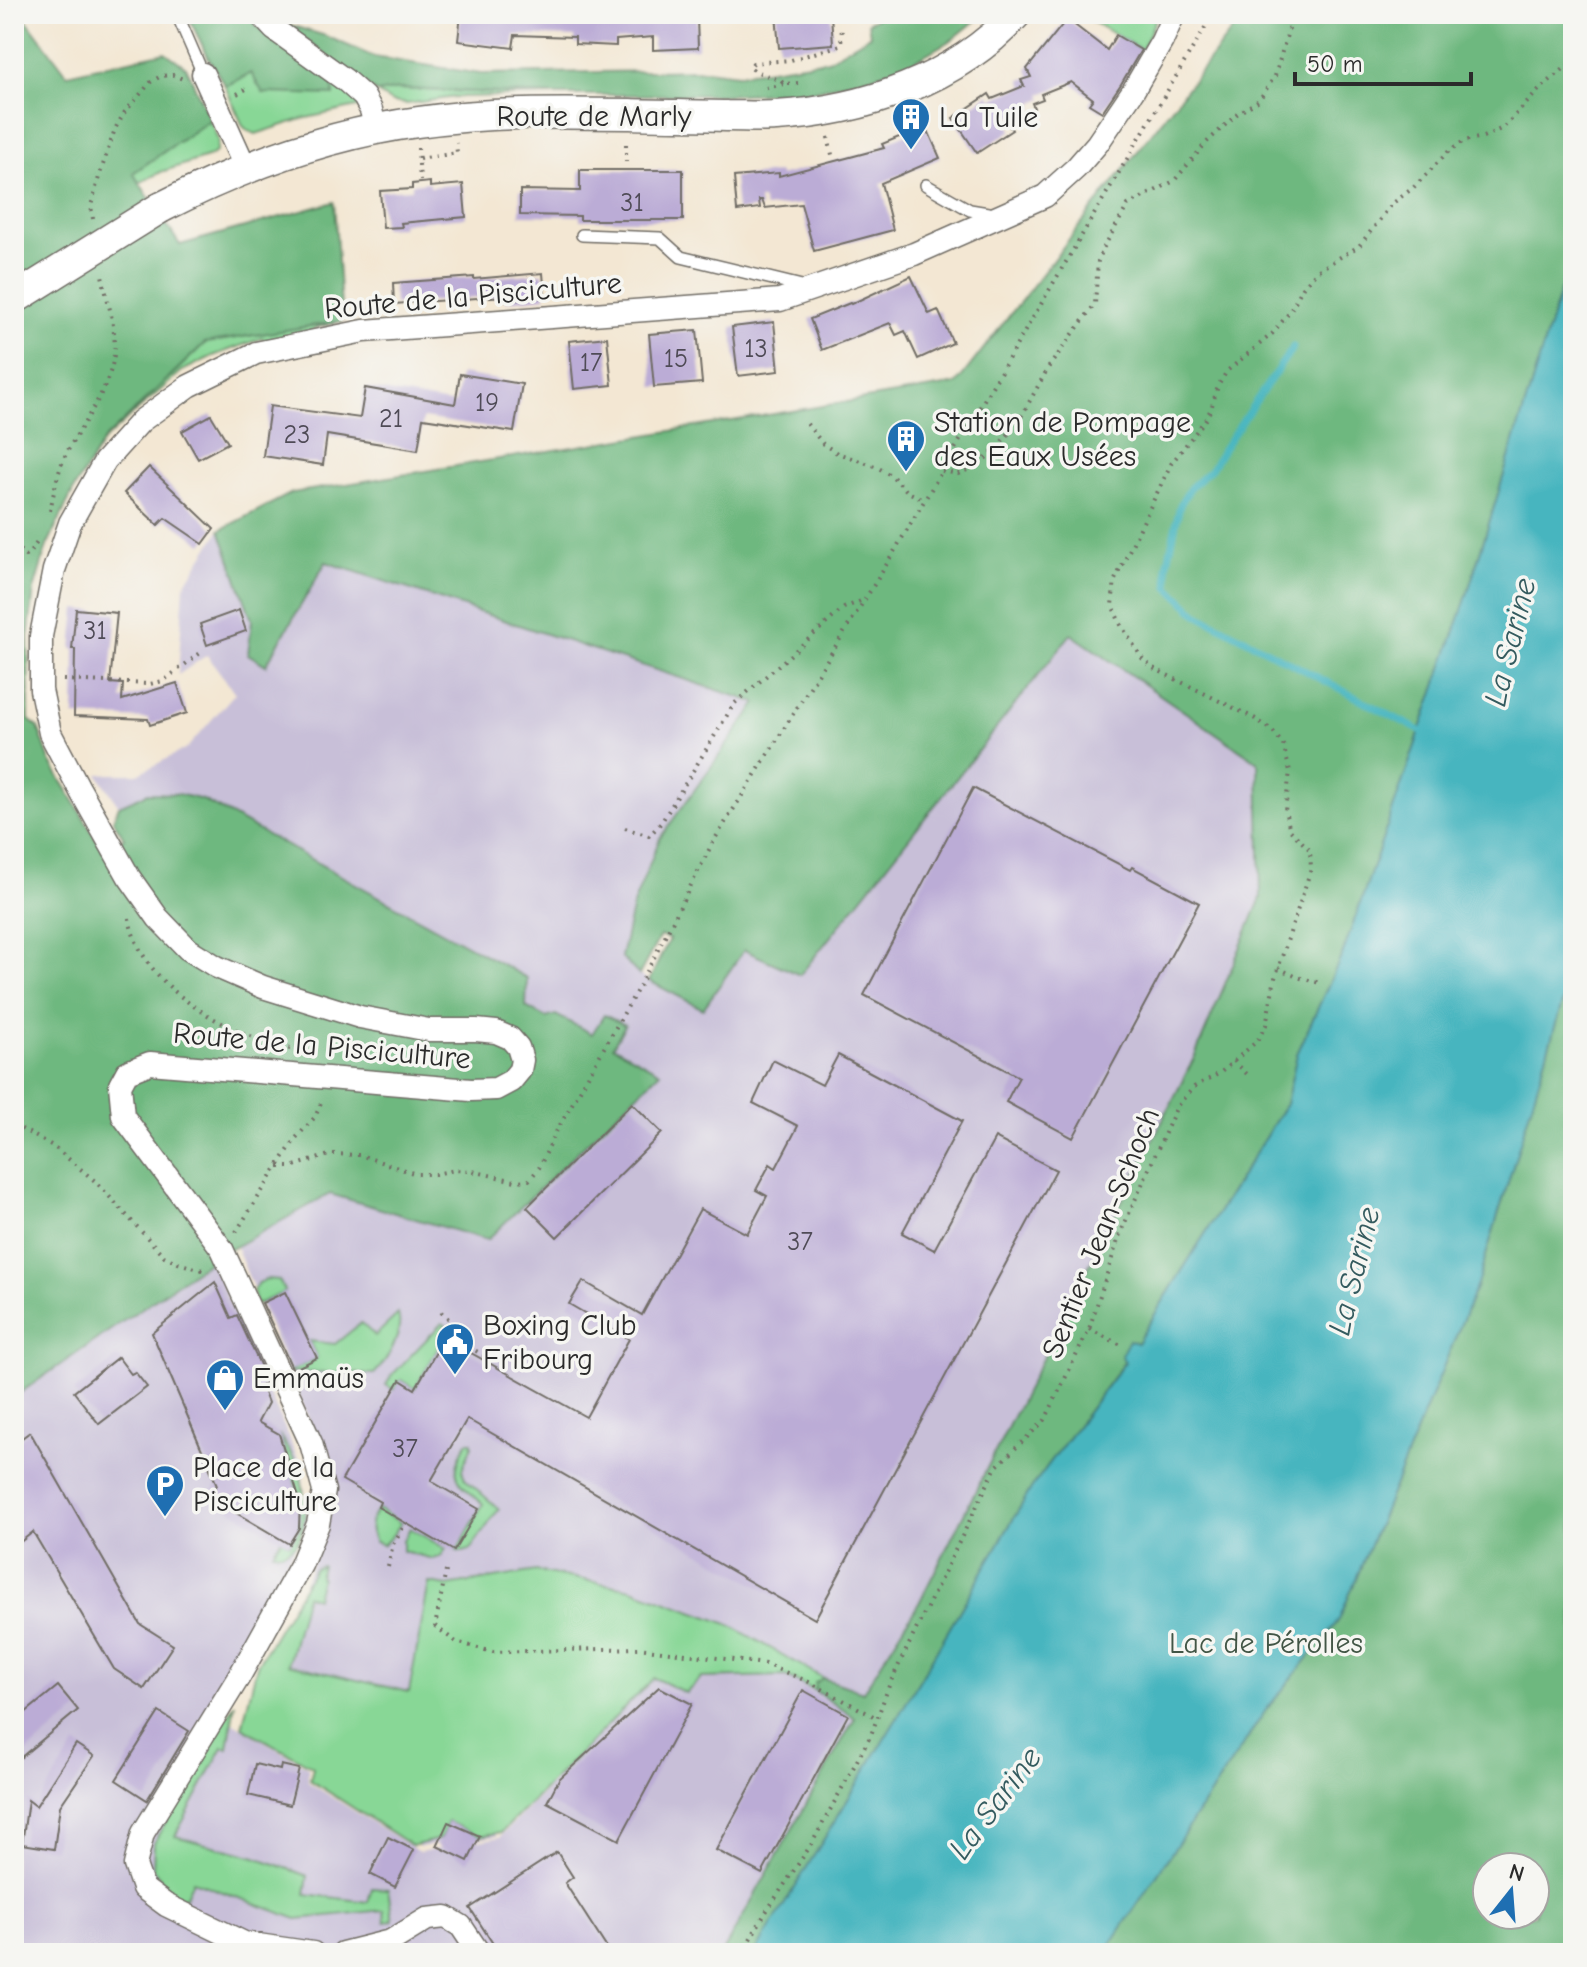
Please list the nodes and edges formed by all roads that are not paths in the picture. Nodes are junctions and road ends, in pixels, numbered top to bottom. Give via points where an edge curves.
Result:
1 (177, 14) edge
2 (260, 14) edge
3 (1016, 14) edge
4 (1174, 14) edge
5 (203, 74) joint
6 (376, 130) junction
7 (246, 169) junction
8 (926, 185) dead end
9 (1002, 215) junction
10 (582, 235) dead end
11 (815, 289) junction
12 (14, 299) edge
13 (313, 1953) edge
14 (343, 1953) edge
15 (479, 1953) edge

1 - 5 lane
2 - 6 street via 364,97
3 - 6 main road, Route de Marly via 953,65 882,98 828,111 775,117 523,114
4 - 9 street, Route de la Pisciculture via 1097,144 1045,196
5 - 7 street
6 - 7 main road, Route de Marly
7 - 12 main road, Route de Marly, bridge via 160,208
8 - 9 lane via 970,210
9 - 11 street, Route de la Pisciculture
10 - 11 lane, Route de la Pisciculture via 660,238 681,257
11 - 13 street, Route de la Pisciculture via 780,300 364,331 256,353 189,386 141,421 105,461 70,523 54,570 41,636 41,690 50,733 129,877 158,918 188,949 263,987 360,1017 429,1030 496,1032 510,1038 522,1060 511,1081 496,1089 150,1063 127,1072 120,1085 123,1116 222,1249 311,1443 324,1491 318,1524 297,1573 143,1833 135,1865 143,1888 166,1905 244,1943
14 - 15 street via 391,1941 427,1919 446,1917 461,1926

